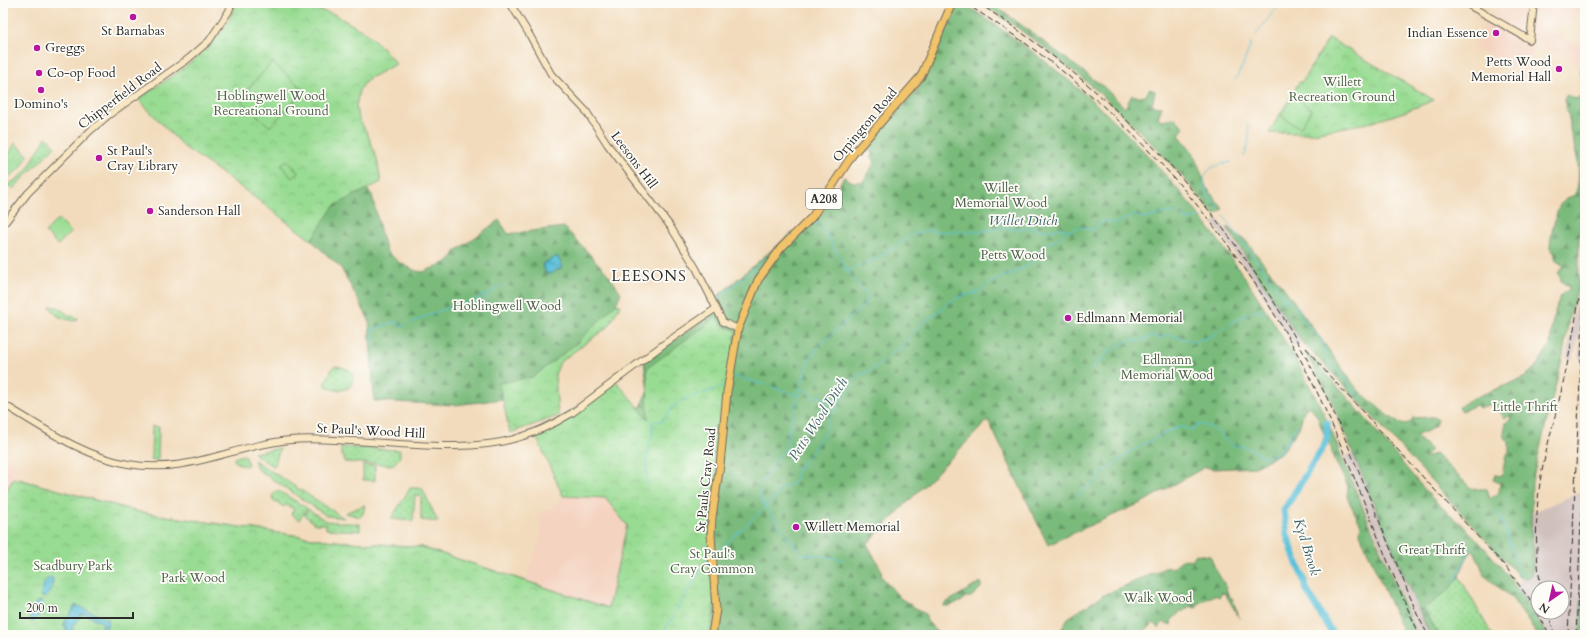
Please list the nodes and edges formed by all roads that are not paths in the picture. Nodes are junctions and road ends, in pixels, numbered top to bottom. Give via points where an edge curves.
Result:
1 (232, 3) edge
2 (510, 3) edge
3 (952, 3) edge
4 (1465, 3) edge
5 (1534, 3) edge
6 (3, 225) edge
7 (715, 309) junction
8 (738, 328) junction
9 (3, 404) edge
10 (712, 635) edge

1 - 6 street, Chipperfield Road via 210,41 90,131 28,193
2 - 7 street, Leesons Hill via 551,74 586,111 608,145 670,226 696,268
3 - 8 main road, Orpington Road / A208 via 921,76 853,154 812,217 781,248 758,280
4 - 5 street via 1530,40
7 - 8 street, Leesons Hill via 723,322
7 - 9 street, St Paul's Wood Hill via 558,422 516,438 491,444 450,446 322,439 291,440 247,448 188,464 169,467 138,466 110,460 82,449
8 - 10 main road, St Pauls Cray Road / A208 via 727,392 712,517 716,609

